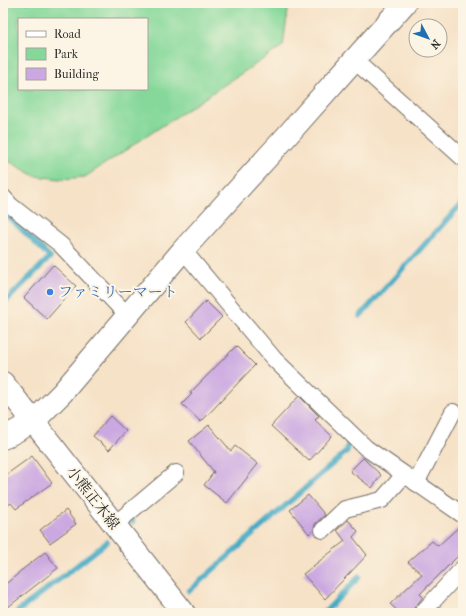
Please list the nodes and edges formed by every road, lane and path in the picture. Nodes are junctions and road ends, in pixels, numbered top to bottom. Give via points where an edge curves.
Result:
1 (405, 3) edge
2 (354, 60) junction
3 (463, 158) edge
4 (3, 197) edge
5 (183, 250) junction
6 (128, 316) junction
7 (3, 383) edge
8 (453, 412) dead end
9 (33, 422) junction
10 (3, 438) edge
11 (176, 473) dead end
12 (410, 479) junction
13 (463, 515) edge
14 (114, 525) junction
15 (323, 530) dead end
16 (463, 568) edge
17 (184, 613) edge
18 (422, 613) edge

1 - 2 street
2 - 3 street
2 - 5 street
4 - 6 street via 61,245
5 - 6 street
5 - 12 street via 274,359 366,448
6 - 9 street via 62,393
7 - 9 street, 小熊正木線
8 - 12 street
9 - 10 street
9 - 14 street, 小熊正木線
11 - 14 street
12 - 13 street
12 - 15 street via 382,500 345,509
14 - 17 street, 小熊正木線
16 - 18 street

